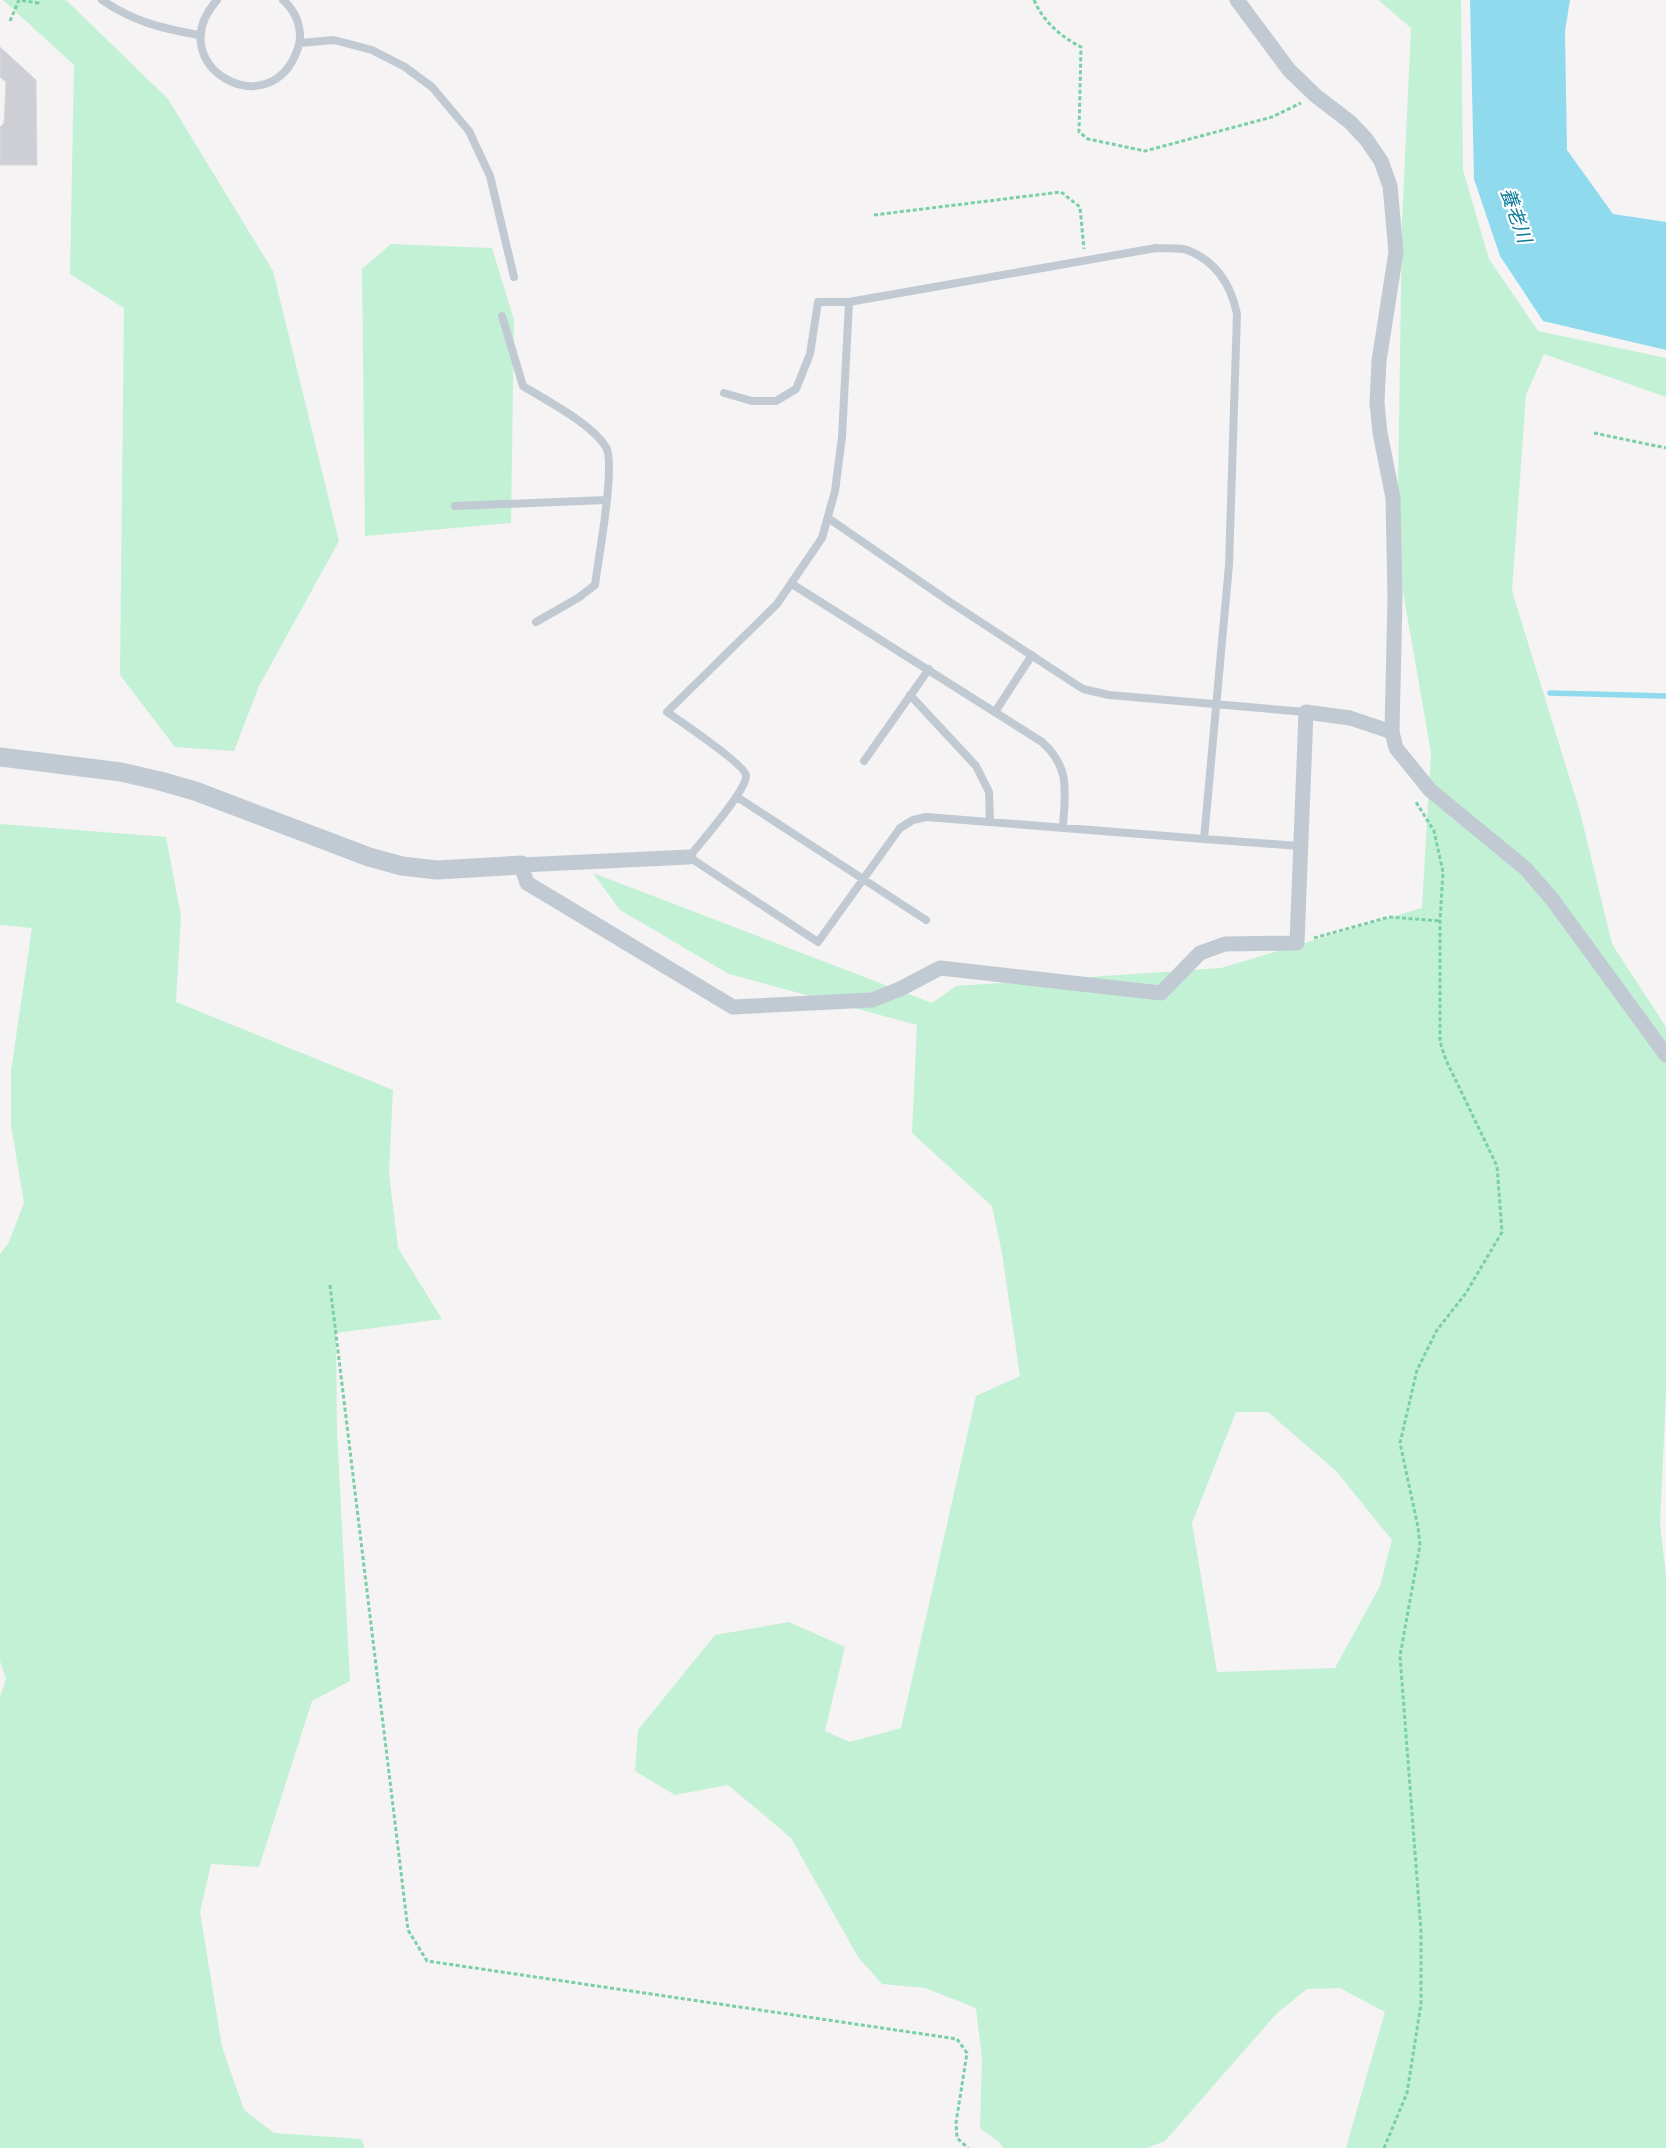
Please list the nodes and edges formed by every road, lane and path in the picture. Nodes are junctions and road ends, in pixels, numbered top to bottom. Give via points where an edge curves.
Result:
1 (37, 0) edge
2 (102, 0) edge
3 (217, 0) edge
4 (283, 0) edge
5 (1034, 0) edge
6 (1237, 0) edge
7 (10, 21) dead end
8 (199, 35) junction
9 (300, 43) junction
10 (1316, 96) junction
11 (874, 215) dead end
12 (1085, 259) junction
13 (514, 277) dead end
14 (849, 302) junction
15 (502, 316) dead end
16 (724, 393) dead end
17 (1594, 433) dead end
18 (1666, 448) edge
19 (606, 500) junction
20 (455, 506) dead end
21 (828, 518) junction
22 (792, 584) junction
23 (536, 622) dead end
24 (1032, 655) junction
25 (929, 669) junction
26 (910, 695) junction
27 (1217, 703) junction
28 (995, 712) junction
29 (1306, 712) junction
30 (1392, 732) junction
31 (0, 757) edge
32 (864, 761) dead end
33 (736, 796) junction
34 (1415, 800) dead end
35 (990, 822) junction
36 (1063, 827) junction
37 (1204, 839) junction
38 (1299, 846) junction
39 (689, 857) junction
40 (521, 865) junction
41 (864, 879) junction
42 (926, 920) dead end
43 (1440, 921) junction
44 (1296, 943) junction
45 (1666, 1055) edge
46 (330, 1285) dead end
47 (968, 2148) edge
48 (1384, 2148) edge

1 - 7 path via 38,3 18,0
2 - 8 lane via 132,18 162,29
3 - 8 lane via 206,12
4 - 9 lane via 299,24
5 - 10 path via 1040,14 1066,39 1081,46 1079,132 1088,139 1146,151 1272,117
6 - 10 street via 1289,70
8 - 9 lane via 210,67 225,80 244,86 263,85 281,77 294,62
9 - 13 lane via 334,40 372,50 405,67 432,87 469,131 490,176
10 - 30 street via 1366,139 1381,161 1390,186 1396,252 1379,361 1377,403 1393,498
11 - 12 path via 1061,192 1080,206
12 - 14 lane
12 - 27 lane via 1156,248 1185,250 1206,259 1221,274 1232,293 1237,314 1229,566
14 - 16 lane via 818,302 810,354 796,389 776,401 752,401
14 - 21 lane via 842,437
15 - 19 lane via 523,386 584,424 606,447
17 - 18 path
19 - 20 lane
19 - 23 lane via 595,585
21 - 22 lane via 822,538
21 - 24 lane
22 - 25 lane
22 - 33 lane via 777,604 667,712 742,768 746,774 745,784
24 - 27 lane via 1083,689 1109,695
24 - 28 lane
25 - 26 lane
25 - 28 lane
26 - 32 lane
26 - 35 lane via 976,766 989,792
27 - 29 lane
27 - 37 lane
28 - 36 lane via 1054,752 1066,784
29 - 30 street via 1350,718
29 - 38 street
30 - 45 street via 1396,748 1430,790 1526,869 1552,899
31 - 40 street via 96,768 160,781 195,791 368,857 402,866 437,870
33 - 39 lane
33 - 41 lane
34 - 43 path via 1434,831 1441,861
35 - 36 lane
35 - 41 lane via 926,817 913,820 900,828
36 - 37 lane
37 - 38 lane
38 - 44 street
39 - 40 street
39 - 41 lane via 818,942
40 - 44 street via 527,883 733,1007 872,1000 940,968 1161,993 1200,953 1225,944
41 - 42 lane
43 - 44 path via 1389,917
43 - 48 path via 1440,1042 1497,1166 1502,1232 1466,1293 1437,1330 1417,1370 1400,1443 1420,1545 1400,1656 1420,1931 1420,2004 1407,2093
46 - 47 path via 408,1930 427,1961 957,2039 967,2052 956,2123 957,2138

